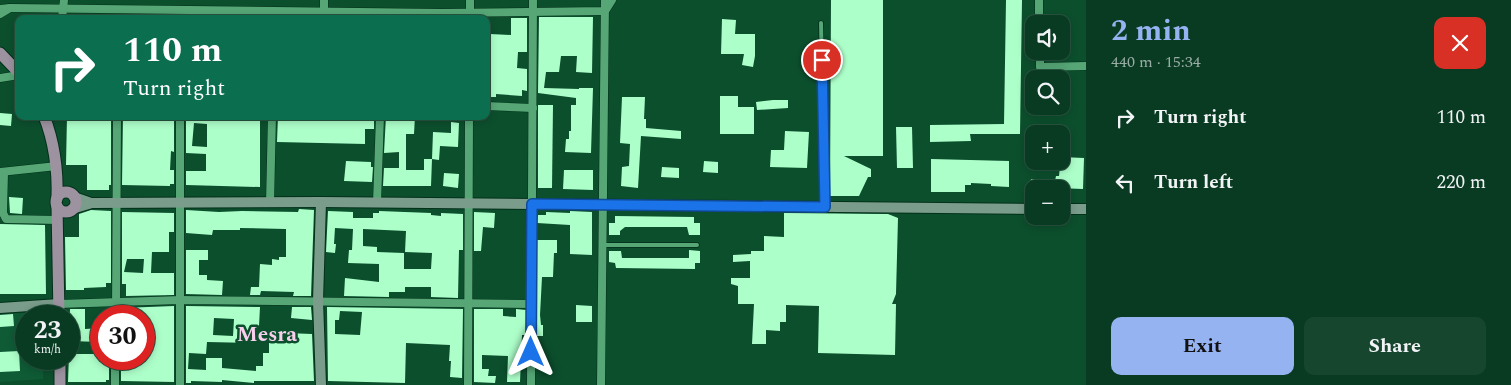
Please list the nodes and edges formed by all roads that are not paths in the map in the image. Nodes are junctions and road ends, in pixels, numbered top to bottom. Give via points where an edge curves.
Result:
1 (64, 0) edge
2 (76, 0) edge
3 (324, 0) edge
4 (470, 0) edge
5 (533, 0) edge
6 (605, 0) edge
7 (612, 0) edge
8 (1039, 0) edge
9 (10, 8) junction
10 (0, 9) edge
11 (63, 10) junction
12 (76, 10) junction
13 (604, 11) junction
14 (533, 12) junction
15 (0, 14) edge
16 (62, 15) edge
17 (117, 15) edge
18 (181, 15) edge
19 (324, 15) edge
20 (470, 15) edge
21 (486, 15) edge
22 (1039, 15) edge
23 (821, 23) dead end
24 (1, 57) edge
25 (1040, 60) edge
26 (1086, 66) edge
27 (15, 70) edge
28 (15, 75) edge
29 (0, 78) edge
30 (490, 106) edge
31 (533, 108) junction
32 (46, 120) edge
33 (117, 120) edge
34 (180, 120) edge
35 (272, 120) edge
36 (380, 120) edge
37 (469, 120) edge
38 (57, 169) junction
39 (2, 172) edge
40 (321, 202) junction
41 (57, 203) junction
42 (72, 203) junction
43 (117, 203) junction
44 (180, 203) junction
45 (270, 203) junction
46 (377, 203) junction
47 (469, 203) junction
48 (532, 204) junction
49 (603, 206) junction
50 (825, 207) junction
51 (1025, 209) edge
52 (1070, 209) edge
53 (1086, 210) edge
54 (58, 220) junction
55 (59, 243) junction
56 (602, 245) junction
57 (697, 245) dead end
58 (180, 300) junction
59 (318, 301) junction
60 (116, 302) junction
61 (468, 302) junction
62 (59, 304) junction
63 (532, 304) junction
64 (0, 308) edge
65 (60, 370) edge
66 (115, 370) edge
67 (60, 385) edge
68 (115, 385) edge
69 (180, 385) edge
70 (321, 385) edge
71 (468, 385) edge
72 (531, 385) edge
73 (601, 385) edge

1 - 11 street
2 - 12 street
3 - 19 street
4 - 20 street
5 - 14 street
6 - 13 street
7 - 13 street
8 - 22 street
9 - 10 street
9 - 11 street
9 - 15 street
11 - 12 street
11 - 16 street
12 - 17 street
13 - 14 street
13 - 49 street
14 - 21 street
14 - 31 street
17 - 18 street
23 - 50 lane
24 - 27 main road
25 - 26 street via 1040,67
28 - 29 street
30 - 31 street
31 - 48 street
32 - 38 main road
33 - 43 street
34 - 44 street
35 - 45 street
36 - 46 street
37 - 47 street
38 - 39 street
38 - 41 main road
38 - 42 main road
39 - 54 street via 6,219
40 - 45 main road
40 - 46 main road
40 - 59 main road
41 - 42 main road via 63,211
41 - 42 main road via 63,192
41 - 54 main road
42 - 43 main road
42 - 55 main road
43 - 44 main road
43 - 60 street
44 - 45 main road
44 - 58 street
46 - 47 main road
47 - 48 main road
47 - 61 street
48 - 49 main road
48 - 63 street
49 - 50 main road
49 - 56 street
50 - 51 main road
52 - 53 main road
54 - 55 main road
55 - 62 main road
56 - 57 lane
56 - 73 street
58 - 59 street
58 - 60 street
58 - 69 street
59 - 61 street
59 - 70 main road
60 - 62 street
61 - 63 street
61 - 71 street
62 - 64 main road
63 - 72 street
65 - 67 main road
66 - 68 street

